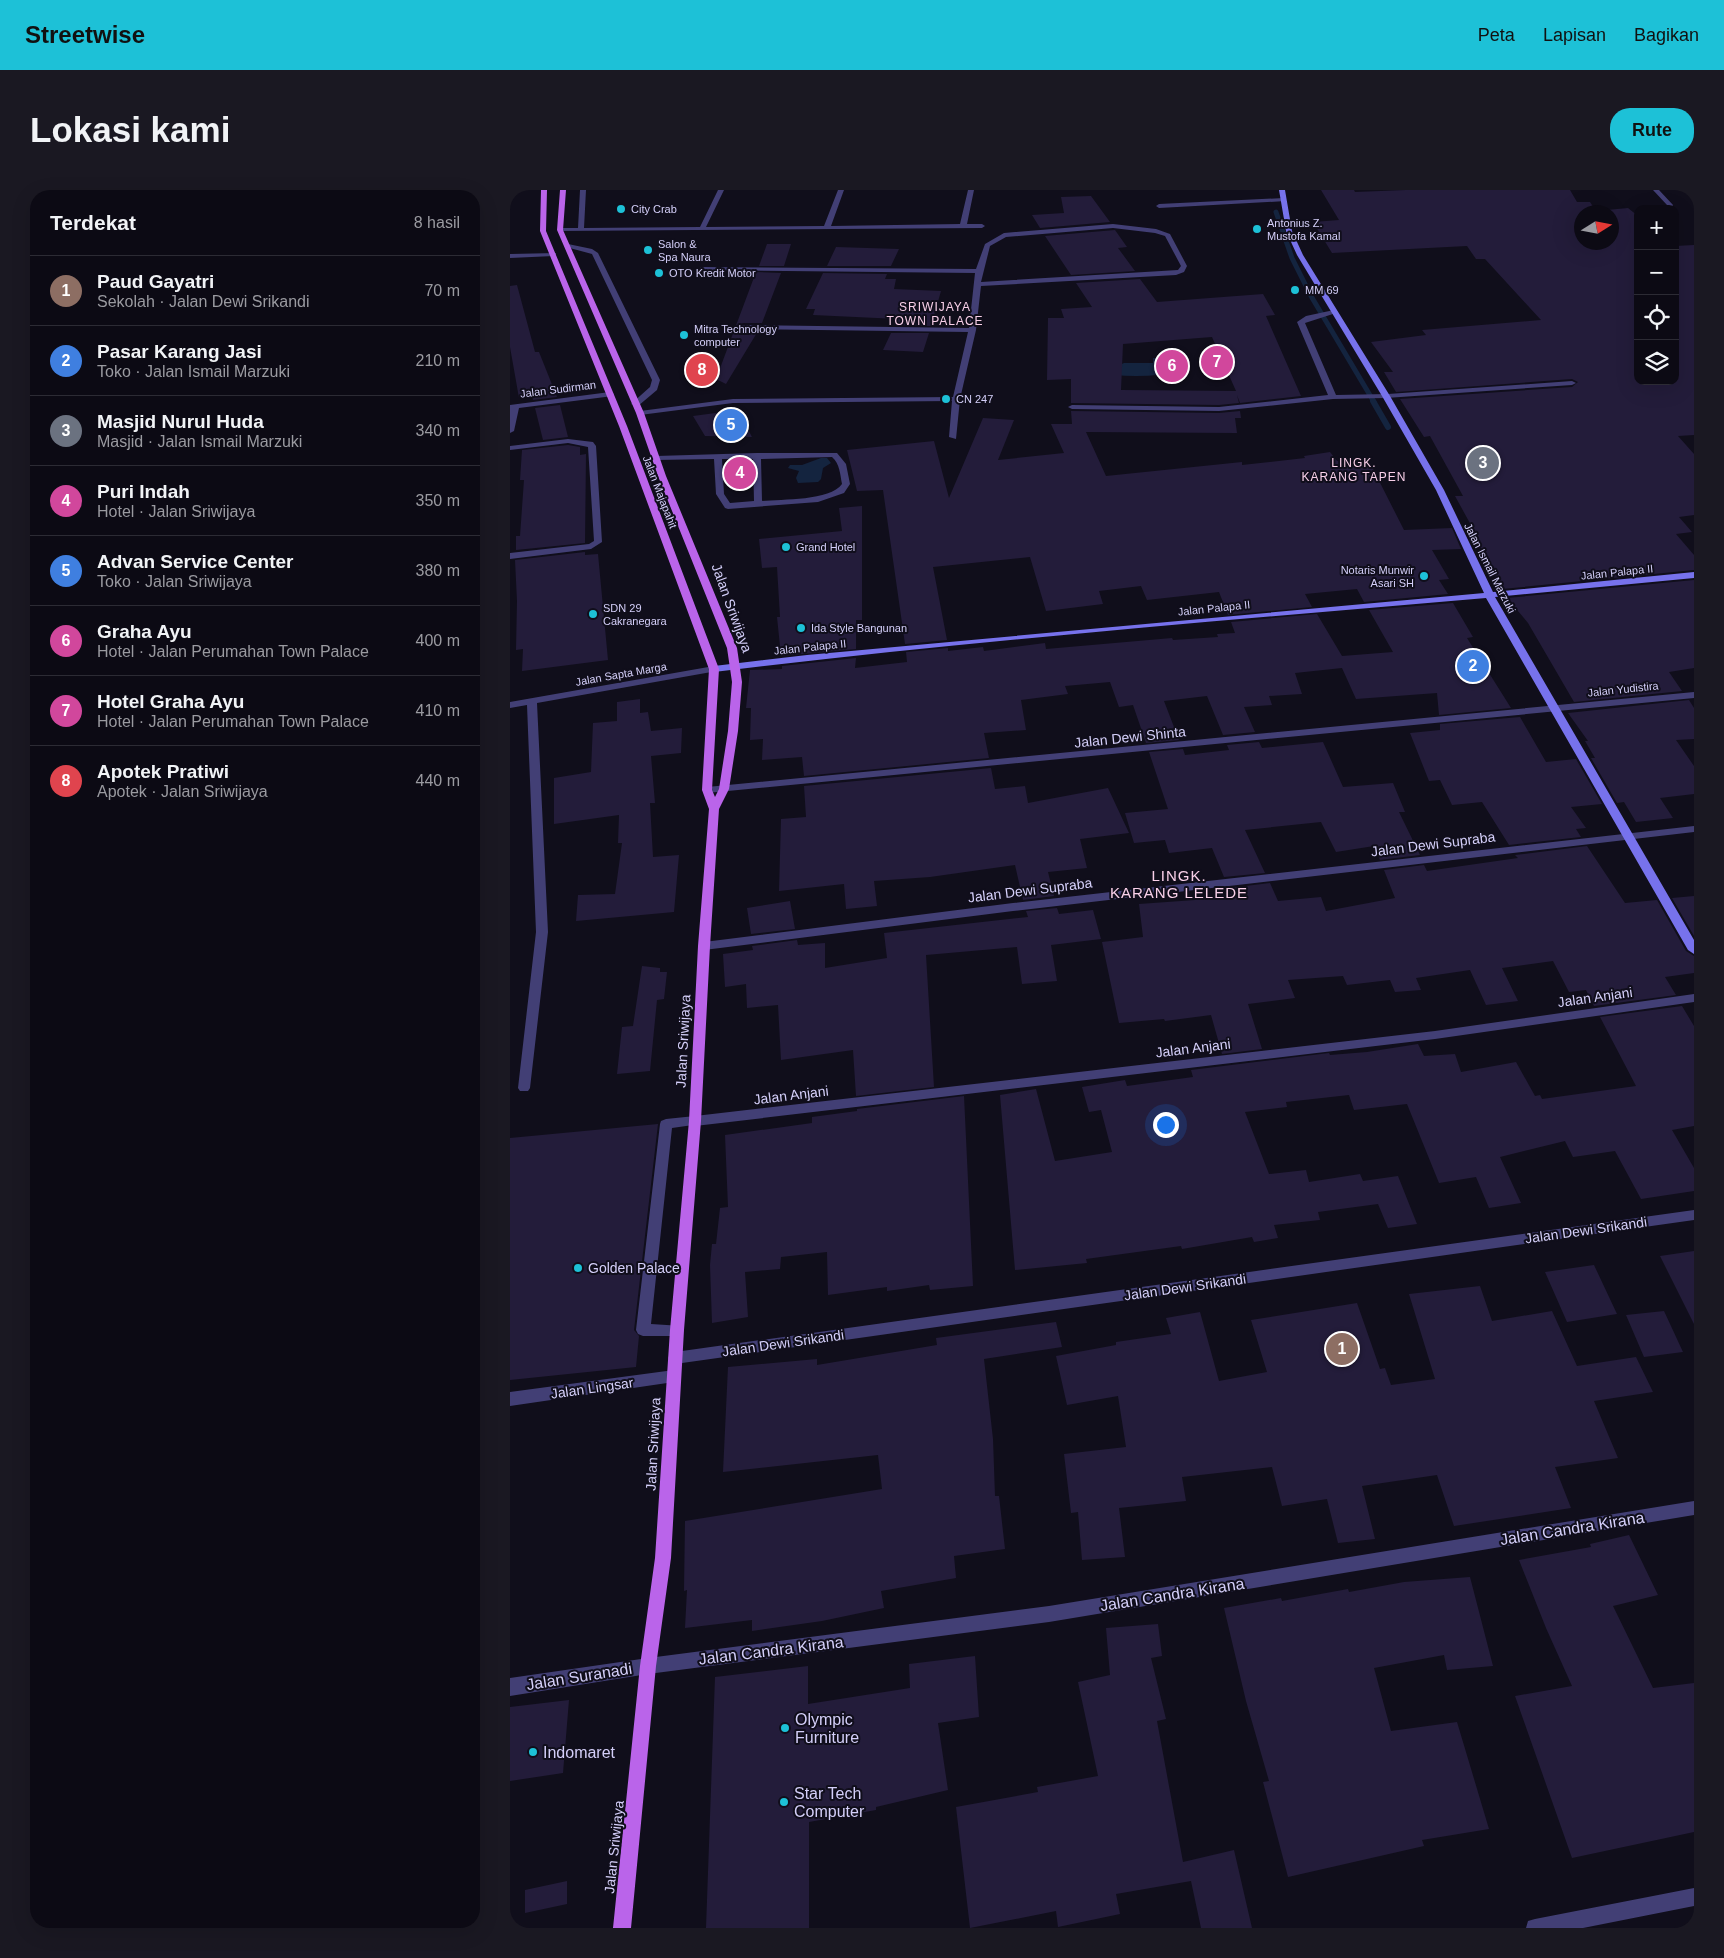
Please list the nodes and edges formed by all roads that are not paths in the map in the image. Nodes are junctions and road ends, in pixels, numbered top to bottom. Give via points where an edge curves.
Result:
1 (544, 190) edge
2 (563, 190) edge
3 (583, 190) edge
4 (721, 190) edge
5 (842, 190) edge
6 (972, 190) edge
7 (1282, 190) edge
8 (1656, 190) edge
9 (1688, 190) edge
10 (1694, 197) edge
11 (1284, 200) junction
12 (1670, 205) edge
13 (1159, 206) dead end
14 (963, 226) junction
15 (982, 226) dead end
16 (828, 227) junction
17 (702, 229) junction
18 (560, 230) junction
19 (581, 230) junction
20 (568, 246) junction
21 (554, 254) junction
22 (510, 256) edge
23 (703, 268) dead end
24 (979, 271) junction
25 (979, 284) junction
26 (1330, 313) junction
27 (599, 319) junction
28 (582, 322) junction
29 (743, 327) dead end
30 (972, 330) junction
31 (1572, 382) dead end
32 (610, 394) junction
33 (1386, 396) junction
34 (1333, 397) junction
35 (956, 400) junction
36 (635, 404) junction
37 (513, 406) edge
38 (1072, 407) dead end
39 (640, 414) junction
40 (510, 431) edge
41 (953, 437) dead end
42 (510, 448) edge
43 (757, 455) junction
44 (718, 456) junction
45 (656, 458) junction
46 (758, 503) junction
47 (510, 556) edge
48 (1694, 575) edge
49 (1490, 596) junction
50 (736, 666) junction
51 (714, 669) junction
52 (1694, 694) edge
53 (532, 702) junction
54 (510, 705) edge
55 (1555, 709) junction
56 (724, 789) junction
57 (707, 790) junction
58 (714, 809) junction
59 (1694, 829) edge
60 (1628, 836) junction
61 (704, 946) junction
62 (1694, 950) edge
63 (1694, 998) edge
64 (524, 1088) dead end
65 (696, 1121) junction
66 (1694, 1215) edge
67 (677, 1330) junction
68 (675, 1358) junction
69 (674, 1376) junction
70 (510, 1399) edge
71 (1694, 1508) edge
72 (648, 1666) junction
73 (510, 1687) edge
74 (1694, 1898) edge
75 (622, 1928) edge
76 (1535, 1928) edge

1 - 21 main road, Jalan Majapahit via 543,232
2 - 18 main road
3 - 19 street
4 - 17 street
5 - 16 street
6 - 14 street
7 - 11 street, Jalan Ismail Marzuki
8 - 12 street
9 - 10 street
11 - 13 street
11 - 26 street, Jalan Ismail Marzuki via 1289,231
14 - 15 street
14 - 16 street
16 - 17 street
17 - 19 street
18 - 19 street
18 - 20 main road, Jalan Sriwijaya
20 - 27 main road, Jalan Sriwijaya
20 - 36 street via 596,254 656,380 654,388
21 - 22 street
21 - 28 main road, Jalan Majapahit
23 - 24 street
24 - 25 street
24 - 25 street via 987,245 997,238 1026,232 1113,226 1168,235 1184,266 1176,274
25 - 30 street
26 - 33 street, Jalan Ismail Marzuki
26 - 34 street via 1301,322
27 - 28 main road
27 - 36 main road, Jalan Sriwijaya
28 - 32 main road, Jalan Majapahit
29 - 30 street
30 - 35 street
31 - 33 street
32 - 37 street, Jalan Sudirman
32 - 51 main road, Jalan Majapahit
33 - 34 street
33 - 49 street, Jalan Ismail Marzuki via 1440,490
34 - 38 street via 1220,409
35 - 39 street via 733,401
35 - 41 street
36 - 39 main road, Jalan Sriwijaya
37 - 40 street
39 - 45 main road, Jalan Sriwijaya
42 - 47 street via 568,442 590,444 599,536 598,542 585,547
43 - 44 street
43 - 46 street
43 - 46 street via 834,455 842,464 846,484 841,491 818,498
44 - 45 street
44 - 46 street via 720,494 725,504
45 - 50 main road, Jalan Sriwijaya via 732,648
48 - 49 street, Jalan Palapa II
49 - 50 street, Jalan Palapa II via 1348,606
49 - 55 street, Jalan Ismail Marzuki
50 - 51 street, Jalan Sapta Marga
50 - 56 main road, Jalan Sriwijaya via 733,730
51 - 53 street, Jalan Sapta Marga
51 - 57 main road, Jalan Majapahit
52 - 55 street, Jalan Yudistira
53 - 54 street, Jalan Sapta Marga
53 - 64 street via 542,932
55 - 56 street, Jalan Dewi Shinta
55 - 60 street, Jalan Ismail Marzuki
56 - 57 street, Jalan Dewi Shinta
56 - 58 main road, Jalan Sriwijaya
57 - 58 main road, Jalan Majapahit
58 - 61 main road, Jalan Sriwijaya
59 - 60 street, Jalan Dewi Supraba
60 - 61 street, Jalan Dewi Supraba via 1013,906
60 - 62 street, Jalan Ismail Marzuki
61 - 65 main road, Jalan Sriwijaya
63 - 65 street, Jalan Anjani via 1435,1035
65 - 67 main road, Jalan Sriwijaya
65 - 67 street, Jalan Anjani via 666,1124 643,1330
66 - 68 street, Jalan Dewi Srikandi
67 - 68 main road, Jalan Sriwijaya
68 - 69 main road, Jalan Sriwijaya
69 - 70 street, Jalan Lingsar
69 - 72 main road, Jalan Sriwijaya via 663,1558
71 - 72 street, Jalan Candra Kirana via 1049,1614
72 - 73 street, Jalan Suranadi
72 - 75 main road, Jalan Sriwijaya
74 - 76 street

